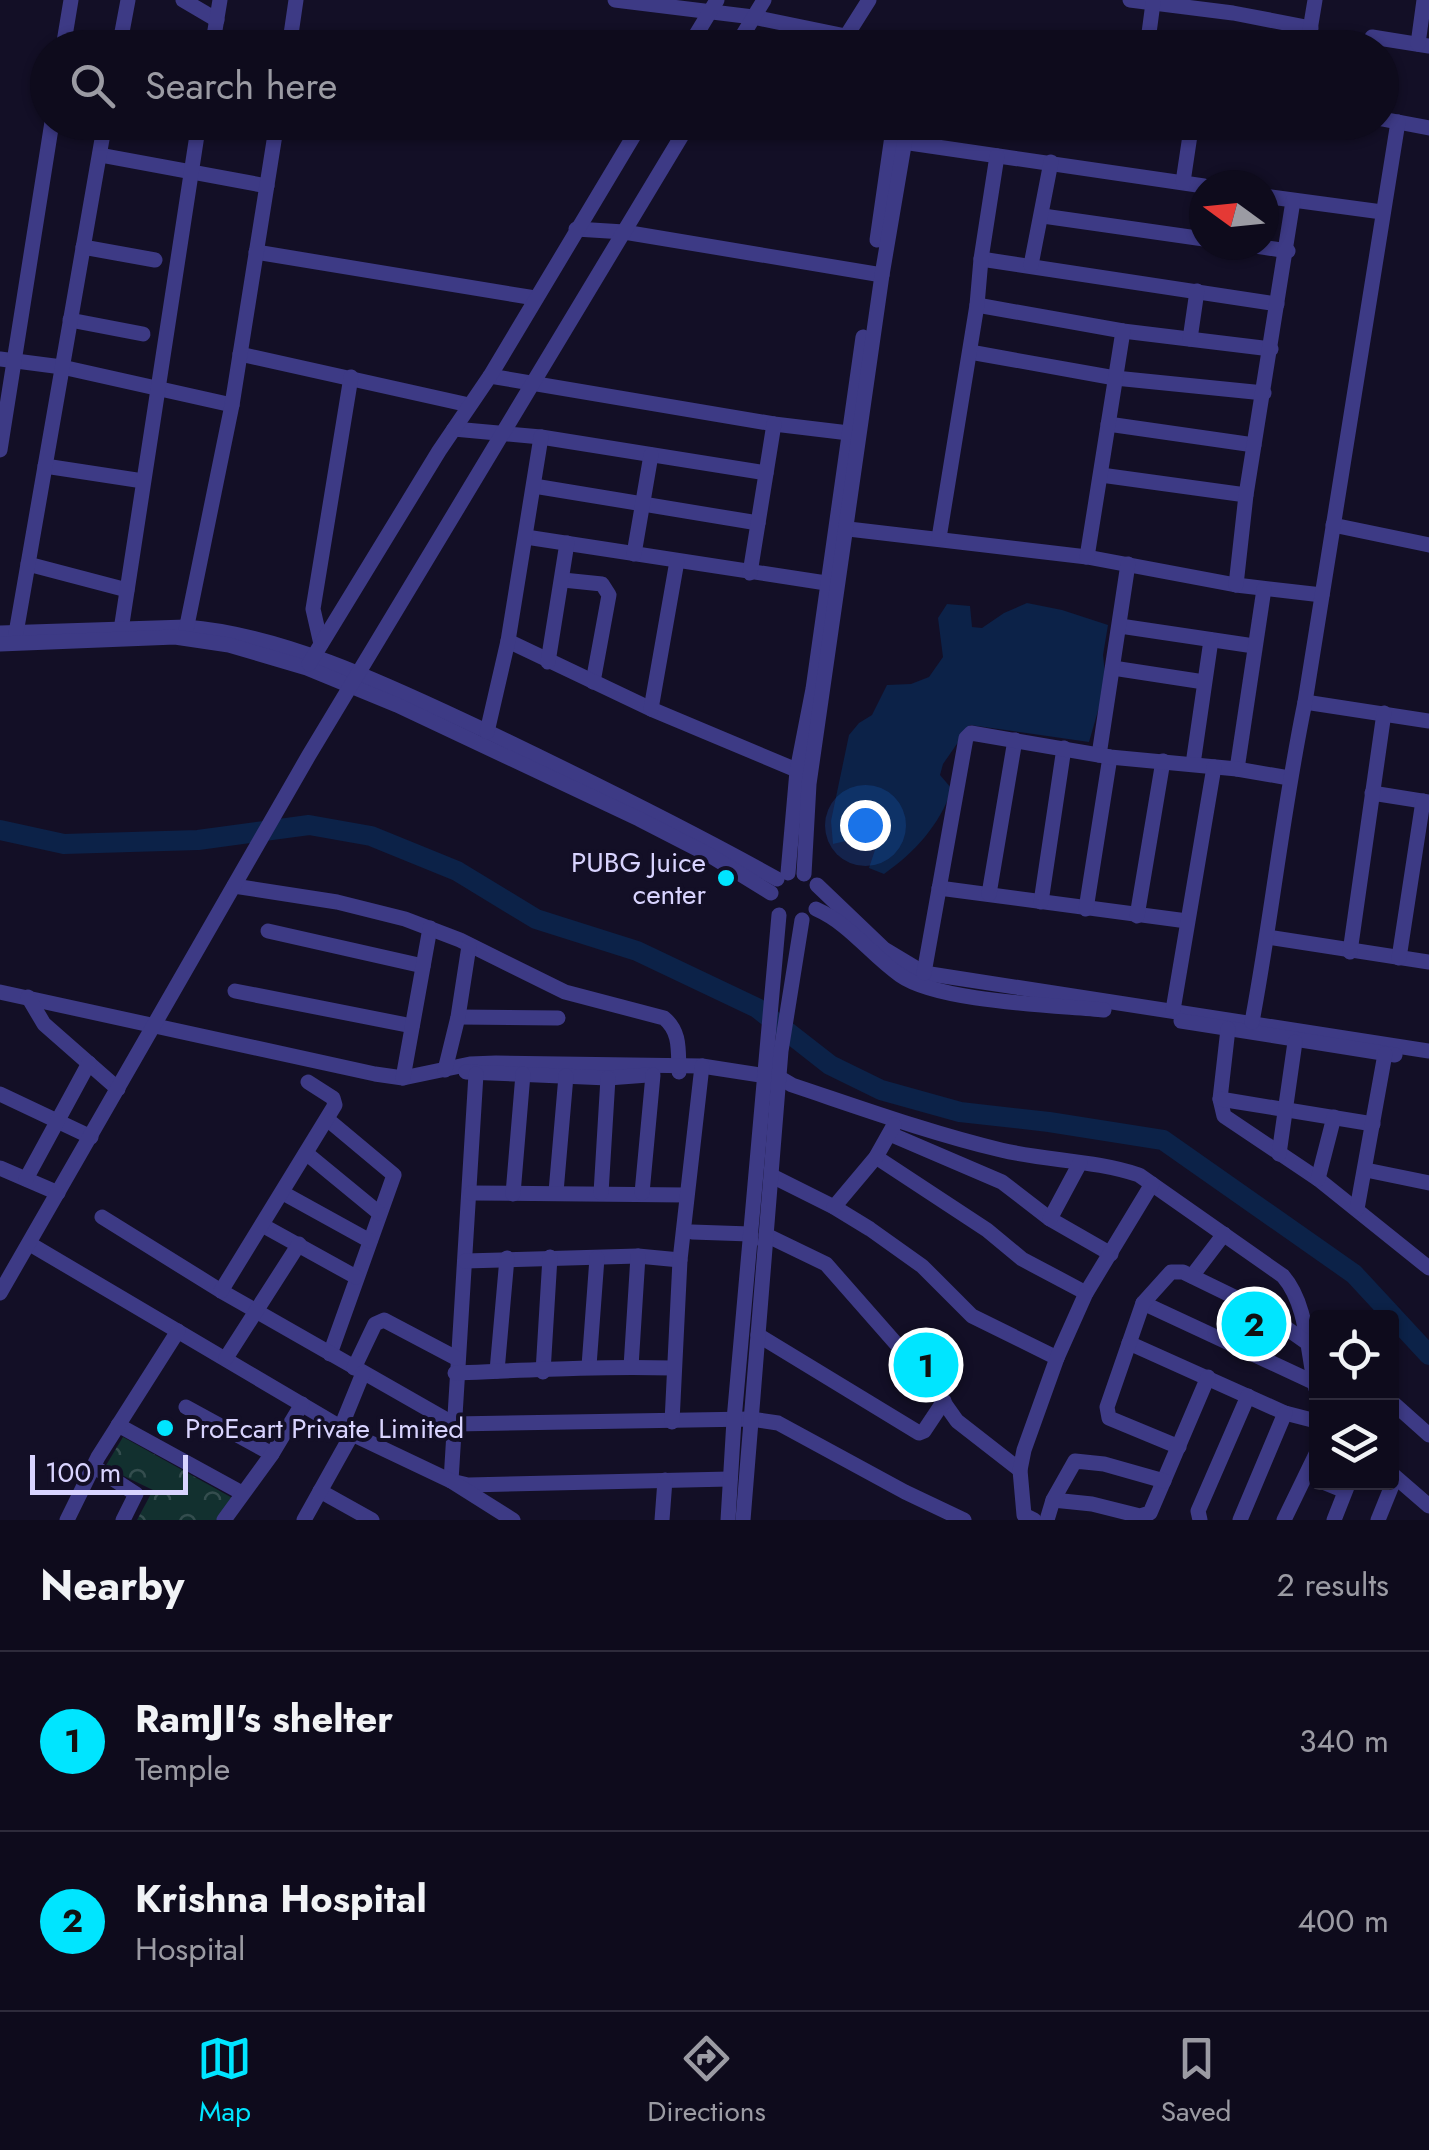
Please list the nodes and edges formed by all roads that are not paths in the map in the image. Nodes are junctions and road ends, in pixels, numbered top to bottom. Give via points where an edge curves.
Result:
1 (71, 0) edge
2 (128, 0) edge
3 (183, 0) edge
4 (220, 0) edge
5 (296, 0) edge
6 (615, 0) edge
7 (764, 0) edge
8 (869, 0) edge
9 (1130, 0) edge
10 (1315, 0) edge
11 (1424, 0) edge
12 (1153, 3) junction
13 (1187, 4) edge
14 (714, 6) edge
15 (1234, 7) edge
16 (753, 18) junction
17 (216, 20) junction
18 (1311, 28) joint
19 (66, 30) edge
20 (122, 30) edge
21 (213, 30) edge
22 (292, 30) edge
23 (699, 30) edge
24 (746, 30) edge
25 (808, 30) edge
26 (850, 30) edge
27 (1149, 30) edge
28 (1399, 41) edge
29 (1424, 45) edge
30 (1399, 123) edge
31 (1429, 128) edge
32 (49, 140) edge
33 (103, 140) edge
34 (197, 140) edge
35 (274, 140) edge
36 (631, 140) edge
37 (679, 140) edge
38 (1189, 140) edge
39 (1388, 140) edge
40 (898, 141) joint
41 (100, 154) junction
42 (998, 156) junction
43 (1051, 162) junction
44 (191, 171) junction
45 (1183, 182) junction
46 (1189, 183) edge
47 (268, 186) junction
48 (1279, 198) edge
49 (1294, 201) junction
50 (1382, 212) junction
51 (1043, 216) junction
52 (576, 230) junction
53 (624, 232) junction
54 (1189, 237) edge
55 (83, 247) junction
56 (1279, 249) edge
57 (1288, 250) junction
58 (256, 252) junction
59 (981, 259) junction
60 (155, 260) dead end
61 (1032, 264) junction
62 (877, 274) junction
63 (1197, 291) junction
64 (535, 298) junction
65 (1277, 304) junction
66 (977, 305) junction
67 (70, 320) junction
68 (1124, 331) junction
69 (143, 334) dead end
70 (1190, 339) junction
71 (1271, 349) junction
72 (970, 352) junction
73 (240, 354) junction
74 (7, 360) edge
75 (62, 367) junction
76 (490, 376) junction
77 (351, 377) junction
78 (1115, 378) junction
79 (533, 384) junction
80 (158, 390) junction
81 (1264, 394) junction
82 (232, 405) junction
83 (469, 406) junction
84 (774, 424) junction
85 (1108, 424) junction
86 (454, 430) junction
87 (849, 432) junction
88 (501, 434) junction
89 (541, 437) junction
90 (1254, 445) junction
91 (0, 450) edge
92 (651, 455) junction
93 (45, 466) junction
94 (766, 473) junction
95 (1101, 475) junction
96 (144, 482) junction
97 (534, 486) junction
98 (1246, 495) junction
99 (643, 504) junction
100 (758, 523) junction
101 (1333, 525) junction
102 (841, 528) junction
103 (526, 537) junction
104 (939, 538) junction
105 (567, 543) junction
106 (1429, 545) edge
107 (634, 554) junction
108 (1087, 557) junction
109 (676, 561) junction
110 (28, 564) junction
111 (1128, 564) junction
112 (750, 573) junction
113 (563, 580) junction
114 (826, 583) junction
115 (1236, 584) junction
116 (1264, 588) junction
117 (127, 590) junction
118 (1322, 595) junction
119 (1120, 626) junction
120 (120, 630) junction
121 (185, 632) junction
122 (8, 633) edge
123 (1211, 640) junction
124 (508, 642) junction
125 (0, 644) edge
126 (1254, 646) junction
127 (314, 656) junction
128 (548, 662) junction
129 (1113, 668) junction
130 (356, 680) junction
131 (594, 682) junction
132 (1204, 682) junction
133 (1305, 702) junction
134 (651, 709) junction
135 (1384, 713) junction
136 (1429, 721) edge
137 (487, 732) junction
138 (1016, 740) junction
139 (1064, 748) junction
140 (1105, 756) junction
141 (1162, 761) junction
142 (1193, 764) junction
143 (1214, 767) junction
144 (1238, 768) junction
145 (804, 773) junction
146 (1289, 778) junction
147 (1372, 793) junction
148 (1426, 801) edge
149 (238, 880) junction
150 (791, 881) junction
151 (939, 888) junction
152 (989, 894) junction
153 (1040, 902) junction
154 (816, 909) junction
155 (1086, 909) junction
156 (779, 915) junction
157 (1137, 916) junction
158 (802, 920) junction
159 (1188, 920) junction
160 (430, 928) junction
161 (268, 932) dead end
162 (1268, 937) junction
163 (469, 946) junction
164 (1350, 952) junction
165 (1399, 958) junction
166 (1429, 962) edge
167 (423, 966) junction
168 (924, 973) junction
169 (235, 991) dead end
170 (0, 992) edge
171 (28, 997) junction
172 (1173, 1010) junction
173 (458, 1017) junction
174 (558, 1018) dead end
175 (1252, 1022) junction
176 (412, 1026) junction
177 (155, 1027) junction
178 (1228, 1029) junction
179 (1295, 1042) junction
180 (774, 1051) junction
181 (1429, 1051) edge
182 (1384, 1054) junction
183 (1429, 1060) edge
184 (90, 1063) junction
185 (452, 1069) junction
186 (679, 1070) junction
187 (701, 1071) junction
188 (476, 1074) junction
189 (523, 1074) junction
190 (653, 1075) junction
191 (566, 1076) junction
192 (403, 1078) junction
193 (608, 1078) junction
194 (308, 1082) dead end
195 (776, 1082) junction
196 (118, 1088) junction
197 (0, 1094) edge
198 (1220, 1099) junction
199 (1288, 1110) junction
200 (1334, 1117) junction
201 (326, 1119) junction
202 (57, 1121) junction
203 (1373, 1124) junction
204 (893, 1127) junction
205 (91, 1137) junction
206 (306, 1154) junction
207 (1279, 1154) junction
208 (876, 1156) junction
209 (1080, 1164) junction
210 (0, 1168) edge
211 (1366, 1170) junction
212 (772, 1176) junction
213 (1318, 1179) junction
214 (26, 1180) junction
215 (1429, 1183) edge
216 (1152, 1184) junction
217 (283, 1192) junction
218 (556, 1192) junction
219 (58, 1193) junction
220 (471, 1193) junction
221 (601, 1193) junction
222 (642, 1193) junction
223 (513, 1194) junction
224 (686, 1195) junction
225 (834, 1206) junction
226 (1357, 1209) junction
227 (379, 1213) junction
228 (102, 1216) dead end
229 (1050, 1218) junction
230 (262, 1225) junction
231 (692, 1232) dead end
232 (1224, 1234) junction
233 (759, 1238) junction
234 (370, 1241) junction
235 (30, 1244) junction
236 (299, 1244) junction
237 (1111, 1254) junction
238 (638, 1256) junction
239 (550, 1257) junction
240 (507, 1258) junction
241 (597, 1258) junction
242 (680, 1260) junction
243 (465, 1261) junction
244 (1428, 1262) edge
245 (1192, 1276) junction
246 (356, 1278) junction
247 (3, 1282) edge
248 (222, 1291) junction
249 (1086, 1293) junction
250 (1143, 1303) junction
251 (254, 1309) junction
252 (178, 1330) junction
253 (758, 1335) junction
254 (1129, 1343) junction
255 (1309, 1344) joint
256 (330, 1354) junction
257 (226, 1358) junction
258 (1057, 1358) junction
259 (456, 1365) junction
260 (588, 1366) junction
261 (631, 1367) junction
262 (673, 1368) junction
263 (358, 1370) junction
264 (497, 1371) junction
265 (542, 1372) junction
266 (1208, 1377) junction
267 (1309, 1383) edge
268 (1248, 1396) junction
269 (944, 1400) junction
270 (302, 1404) junction
271 (186, 1407) dead end
272 (1399, 1408) edge
273 (1284, 1413) junction
274 (734, 1420) junction
275 (752, 1420) junction
276 (1309, 1420) edge
277 (672, 1422) junction
278 (454, 1424) junction
279 (118, 1425) junction
280 (347, 1431) junction
281 (1429, 1436) edge
282 (1179, 1447) junction
283 (272, 1454) junction
284 (94, 1466) junction
285 (1020, 1470) junction
286 (730, 1479) junction
287 (1309, 1479) edge
288 (665, 1480) junction
289 (1164, 1480) junction
290 (1399, 1480) edge
291 (451, 1481) junction
292 (1346, 1490) edge
293 (1389, 1490) edge
294 (320, 1491) junction
295 (242, 1493) junction
296 (1053, 1500) junction
297 (1429, 1507) edge
298 (1286, 1516) edge
299 (67, 1520) edge
300 (123, 1520) edge
301 (224, 1520) edge
302 (304, 1520) edge
303 (372, 1520) edge
304 (513, 1520) edge
305 (662, 1520) edge
306 (728, 1520) edge
307 (743, 1520) edge
308 (964, 1520) edge
309 (1034, 1520) edge
310 (1047, 1520) edge
311 (1200, 1520) edge
312 (1240, 1520) edge
313 (1304, 1520) edge
314 (1334, 1520) edge
315 (1378, 1520) edge
316 (1424, 1520) edge

1 - 19 street
2 - 20 street
3 - 17 street
4 - 17 street
5 - 22 street
6 - 14 street
7 - 16 street
8 - 26 street
9 - 12 street
10 - 18 street
11 - 29 street
12 - 13 street
12 - 27 street
13 - 15 street
14 - 16 street
14 - 23 street
15 - 18 street
16 - 24 street
16 - 25 street
17 - 21 street
28 - 29 street
30 - 31 street
32 - 74 street
33 - 41 street
34 - 44 street
35 - 47 street
36 - 52 street
37 - 53 street
38 - 45 street
39 - 50 street
40 - 42 street
40 - 62 street
41 - 44 street
41 - 55 street
42 - 43 street
42 - 59 street
43 - 45 street
43 - 51 street
44 - 47 street
44 - 80 street
45 - 46 street
47 - 58 street
48 - 49 street
49 - 50 street
49 - 57 street
50 - 101 street
51 - 54 street
51 - 61 street
52 - 53 street
52 - 64 street
53 - 62 street
53 - 79 street
55 - 60 street
55 - 67 street
56 - 57 street
57 - 65 street
58 - 64 street
58 - 73 street
59 - 61 street
59 - 66 street
61 - 63 street
62 - 87 street
62 - 102 street
63 - 65 street
63 - 70 street
64 - 76 street
65 - 71 street
66 - 68 street
66 - 72 street
67 - 69 street
67 - 75 street
68 - 70 street
68 - 78 street
70 - 71 street
71 - 81 street
72 - 78 street
72 - 104 street
73 - 77 street
73 - 82 street
74 - 75 street
74 - 91 street
75 - 80 street
75 - 93 street
76 - 79 street
76 - 83 street
77 - 83 street
77 - 127 street via 313,609
78 - 81 street
78 - 85 street
79 - 84 street
79 - 88 street
80 - 82 street
80 - 96 street
81 - 90 street
82 - 121 street
83 - 86 street
84 - 87 street
84 - 94 street
85 - 90 street
85 - 95 street
86 - 88 street
86 - 127 street
87 - 102 street
88 - 89 street
88 - 130 street
89 - 92 street
89 - 97 street
90 - 98 street
92 - 94 street
92 - 99 street
93 - 96 street
93 - 110 street
94 - 100 street
95 - 98 street
95 - 108 street
96 - 117 street
97 - 99 street
97 - 103 street
98 - 115 street
99 - 100 street
99 - 107 street
100 - 112 street
101 - 106 street
101 - 118 street
102 - 104 street
102 - 114 street
102 - 145 street
103 - 105 street
103 - 124 street
104 - 108 street
105 - 107 street
105 - 113 street
107 - 109 street
108 - 111 street
109 - 112 street
109 - 134 street
110 - 117 street
110 - 122 street
111 - 115 street
111 - 119 street
112 - 114 street
113 - 128 street
113 - 131 street via 602,584 609,595
114 - 145 street
115 - 116 street
116 - 118 street
116 - 126 street
117 - 120 street
118 - 133 street
119 - 123 street
119 - 129 street
120 - 121 street
120 - 122 street
121 - 125 street
121 - 127 street
123 - 126 street
123 - 132 street
124 - 128 street
124 - 137 street
126 - 144 street
127 - 130 street
128 - 131 street
129 - 132 street
129 - 140 street
130 - 137 street
130 - 149 street
130 - 150 street via 711,856
131 - 134 street
132 - 142 street
133 - 135 street
133 - 146 street
134 - 145 street
135 - 136 street
135 - 147 street
137 - 150 street
138 - 139 street
138 - 151 street via 977,732 966,738
138 - 152 street
139 - 140 street
139 - 153 street
140 - 141 street
140 - 155 street
141 - 142 street
141 - 157 street
142 - 143 street
143 - 144 street
143 - 159 street
144 - 146 street
145 - 150 street
146 - 162 street
147 - 148 street
147 - 164 street
148 - 165 street
149 - 160 street
149 - 177 street
150 - 154 street via 819,901
150 - 156 street via 772,906
150 - 168 street
151 - 152 street
151 - 168 street
152 - 153 street
153 - 155 street
154 - 158 street
154 - 178 street via 836,918 901,976 932,990
155 - 157 street
156 - 158 street
156 - 180 street
157 - 159 street
158 - 180 street
159 - 172 street
160 - 163 street
160 - 167 street
161 - 167 street
162 - 164 street
162 - 175 street
163 - 173 street
163 - 186 street via 565,992 664,1018 677,1034
164 - 165 street
165 - 166 street
167 - 176 street
168 - 172 street
169 - 176 street
170 - 171 street
171 - 177 street
171 - 184 street via 44,1024
172 - 175 street
173 - 174 street
173 - 185 street
175 - 181 street
176 - 192 street
177 - 192 street
177 - 196 street
178 - 179 street
178 - 198 street
179 - 182 street
179 - 199 street
180 - 195 street
182 - 183 street
182 - 203 street
184 - 196 street
184 - 202 street
185 - 186 street via 496,1063
185 - 188 street
185 - 192 street
186 - 187 street
186 - 190 street
187 - 195 street
187 - 224 street
188 - 189 street
188 - 220 street
189 - 191 street
189 - 223 street
190 - 193 street
190 - 222 street
191 - 193 street
191 - 218 street
193 - 221 street
194 - 201 street via 335,1100
195 - 204 street
195 - 212 street
195 - 233 street
196 - 205 street
197 - 202 street
198 - 199 street
198 - 207 street via 1224,1116
199 - 200 street
199 - 207 street
200 - 203 street
200 - 213 street
201 - 206 street
201 - 227 street via 392,1172
202 - 205 street
202 - 214 street
203 - 211 street
204 - 208 street
204 - 209 street
204 - 229 street via 1002,1182
205 - 219 street
206 - 217 street
206 - 227 street
207 - 213 street
208 - 225 street
208 - 249 street via 1022,1259
209 - 216 street via 1116,1167
209 - 229 street
210 - 214 street
211 - 215 street
211 - 226 street
212 - 225 street
212 - 233 street
213 - 226 street
214 - 219 street
216 - 232 street
216 - 237 street
217 - 230 street
217 - 234 street
218 - 221 street
218 - 223 street
219 - 235 street
220 - 223 street
220 - 243 street
221 - 222 street
222 - 224 street
224 - 242 street
225 - 258 street via 922,1266 972,1316
226 - 244 street
227 - 234 street
228 - 248 street
229 - 237 street
230 - 236 street
230 - 248 street
231 - 233 street
232 - 245 street
232 - 255 street via 1292,1287
233 - 253 street
233 - 269 street via 826,1264
233 - 274 street
234 - 246 street
235 - 247 street
235 - 252 street
236 - 246 street
236 - 251 street
237 - 249 street
238 - 241 street
238 - 242 street
238 - 261 street
239 - 240 street
239 - 241 street
239 - 265 street
240 - 243 street
240 - 264 street
241 - 260 street
242 - 262 street
243 - 259 street
245 - 250 street via 1172,1272
245 - 255 street via 1259,1309
246 - 256 street
248 - 251 street
249 - 258 street
250 - 254 street
250 - 267 street
251 - 256 street
251 - 257 street
252 - 257 street
252 - 279 street
253 - 269 street via 919,1433
253 - 275 street
254 - 266 street
254 - 282 street via 1106,1407 1109,1418
256 - 263 street
257 - 270 street
258 - 285 street
259 - 263 street via 384,1320 375,1324
259 - 264 street
259 - 278 street
260 - 261 street
260 - 265 street
261 - 262 street
262 - 277 street
263 - 278 street
263 - 280 street
264 - 265 street
266 - 268 street
266 - 282 street
268 - 273 street
268 - 311 street via 1198,1511
269 - 285 street via 957,1421
270 - 280 street
270 - 283 street
271 - 283 street
272 - 281 street
273 - 276 street
273 - 312 street
274 - 275 street
274 - 277 street
274 - 286 street
275 - 307 street
275 - 308 street via 778,1424
277 - 278 street
278 - 291 street
279 - 284 street
279 - 295 street
280 - 291 street
280 - 294 street
282 - 289 street
283 - 295 street
284 - 299 street
284 - 300 street via 136,1494
285 - 309 street via 1024,1514
286 - 288 street
286 - 306 street
287 - 298 street
288 - 291 street
288 - 305 street
289 - 296 street via 1145,1516
289 - 296 street via 1075,1461
290 - 297 street
291 - 304 street
292 - 314 street
293 - 315 street
294 - 302 street
294 - 303 street
295 - 301 street
296 - 310 street
297 - 316 street
298 - 313 street

